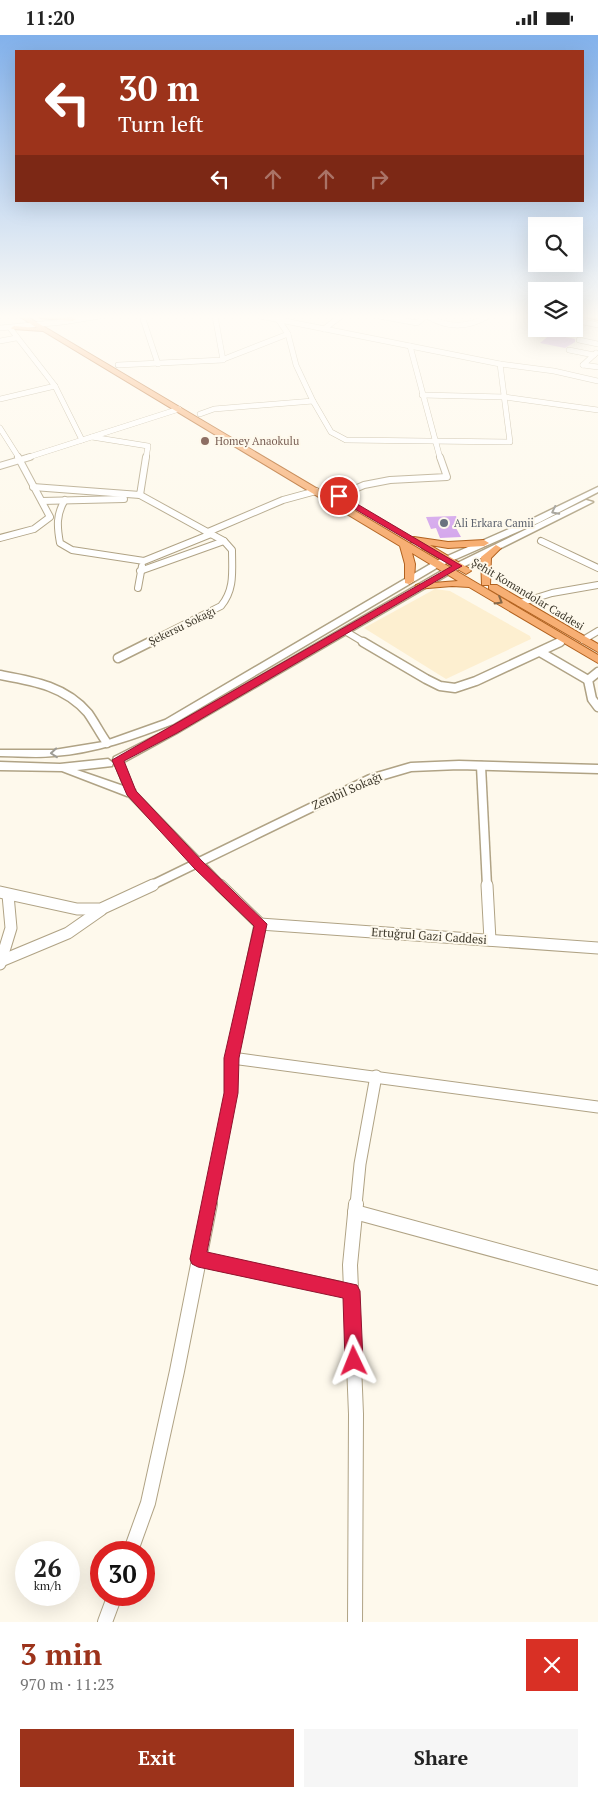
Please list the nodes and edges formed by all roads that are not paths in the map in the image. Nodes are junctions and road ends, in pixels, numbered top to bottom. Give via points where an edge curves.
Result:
1 (38, 390) edge
2 (57, 390) edge
3 (148, 390) edge
4 (160, 390) edge
5 (308, 390) edge
6 (421, 390) edge
7 (504, 390) edge
8 (422, 395) junction
9 (505, 397) junction
10 (0, 399) edge
11 (313, 401) junction
12 (179, 409) junction
13 (598, 410) edge
14 (200, 414) junction
15 (0, 428) edge
16 (92, 437) junction
17 (82, 440) junction
18 (434, 441) junction
19 (20, 459) junction
20 (0, 466) edge
21 (33, 487) junction
22 (598, 489) edge
23 (316, 491) junction
24 (339, 496) junction
25 (143, 497) junction
26 (598, 497) edge
27 (65, 500) junction
28 (42, 501) junction
29 (209, 533) junction
30 (0, 539) edge
31 (224, 541) junction
32 (540, 541) dead end
33 (409, 542) junction
34 (484, 543) junction
35 (496, 548) junction
36 (448, 559) junction
37 (144, 561) junction
38 (437, 564) junction
39 (458, 566) junction
40 (598, 568) edge
41 (140, 571) junction
42 (448, 571) junction
43 (408, 581) junction
44 (482, 585) junction
45 (598, 585) edge
46 (420, 587) junction
47 (138, 588) dead end
48 (520, 603) junction
49 (345, 631) junction
50 (598, 631) edge
51 (564, 640) junction
52 (583, 640) junction
53 (598, 649) edge
54 (540, 652) junction
55 (118, 658) dead end
56 (598, 660) edge
57 (598, 672) edge
58 (0, 675) edge
59 (588, 680) junction
60 (598, 707) edge
61 (105, 744) junction
62 (0, 753) edge
63 (113, 762) junction
64 (0, 766) edge
65 (481, 766) junction
66 (60, 768) junction
67 (598, 769) edge
68 (131, 793) junction
69 (198, 864) junction
70 (4, 893) edge
71 (101, 909) junction
72 (260, 924) junction
73 (490, 940) junction
74 (598, 948) edge
75 (1, 963) edge
76 (232, 1058) junction
77 (376, 1076) junction
78 (598, 1107) edge
79 (355, 1212) junction
80 (198, 1259) junction
81 (598, 1278) edge
82 (351, 1291) junction
83 (134, 1541) edge
84 (111, 1606) edge
85 (106, 1622) edge
86 (355, 1622) edge

1 - 10 street
2 - 17 street
3 - 12 main road, Şehit Komandolar Caddesi
4 - 14 main road, Şehit Komandolar Caddesi
5 - 11 street
6 - 8 street
7 - 9 street
8 - 9 street
8 - 18 street via 431,419
9 - 13 street
9 - 18 street via 510,443
11 - 14 street via 214,409
11 - 18 street via 331,432 346,440
12 - 16 street
12 - 23 main road, Şehit Komandolar Caddesi
14 - 24 main road, Şehit Komandolar Caddesi
15 - 19 street
16 - 17 street
16 - 25 street via 148,446
17 - 19 street
18 - 24 street via 447,477 390,480 364,485
19 - 20 street
19 - 21 street
21 - 25 street
21 - 28 street
22 -> 34 street
23 - 29 street via 283,500
23 - 33 main road, Şehit Komandolar Caddesi
24 - 33 main road, Şehit Komandolar Caddesi
25 - 27 street
25 - 29 street
26 - 35 street
27 - 28 street
27 - 37 street via 57,517 59,538 65,547
28 - 30 street via 50,517 47,521 35,529
29 - 31 street
29 - 37 street
31 - 41 street
31 - 55 street, Şekersu Sokağı via 232,550 233,589 230,598 221,606
32 - 40 street
33 - 34 main road
33 - 36 main road, Şehit Komandolar Caddesi
33 - 38 main road, Şehit Komandolar Caddesi
33 - 43 main road
34 - 36 street
35 - 39 street
35 - 44 main road via 486,557
36 - 38 street
36 - 39 main road, Şehit Komandolar Caddesi
37 - 41 street
38 - 42 main road, Şehit Komandolar Caddesi
38 - 43 street
39 - 42 street
39 - 44 main road, Şehit Komandolar Caddesi
41 - 47 street
42 - 44 main road, Şehit Komandolar Caddesi
42 - 46 street
43 - 61 street via 168,722
44 - 46 main road via 452,583
44 - 48 main road, Şehit Komandolar Caddesi
44 -> 51 main road, Şehit Komandolar Caddesi
45 - 48 street via 552,593
46 - 49 street
48 - 52 main road, Şehit Komandolar Caddesi
49 - 54 street via 426,679 448,687 476,681
49 - 63 street via 173,731
50 - 52 street
51 - 54 street
51 - 56 main road, Şehit Komandolar Caddesi
52 - 53 main road, Şehit Komandolar Caddesi
54 - 59 street
57 - 59 street
58 - 61 street via 68,693 87,713
59 - 60 street via 592,699
61 -> 62 street via 54,753
61 - 63 street via 116,744 122,748 123,754
61 - 63 street via 95,750 93,757 98,762
63 - 66 street
63 - 68 street
64 - 66 street
65 - 67 street, Zembil Sokağı
65 - 69 street, Zembil Sokağı via 411,767 370,779
65 - 73 street
66 - 68 street
68 - 69 street
69 - 71 street, Zembil Sokağı
69 - 72 street
70 - 71 street via 77,909
70 - 75 street via 11,928
71 - 75 street via 68,933
72 - 73 street, Ertuğrul Gazi Caddesi
72 - 76 street
73 - 74 street, Ertuğrul Gazi Caddesi
76 - 77 street
76 - 80 street via 231,1093
77 - 78 street
77 - 79 street
79 - 81 street
79 - 82 street
80 - 82 street
80 - 83 street via 148,1503
82 - 86 street via 356,1414
84 - 85 street

